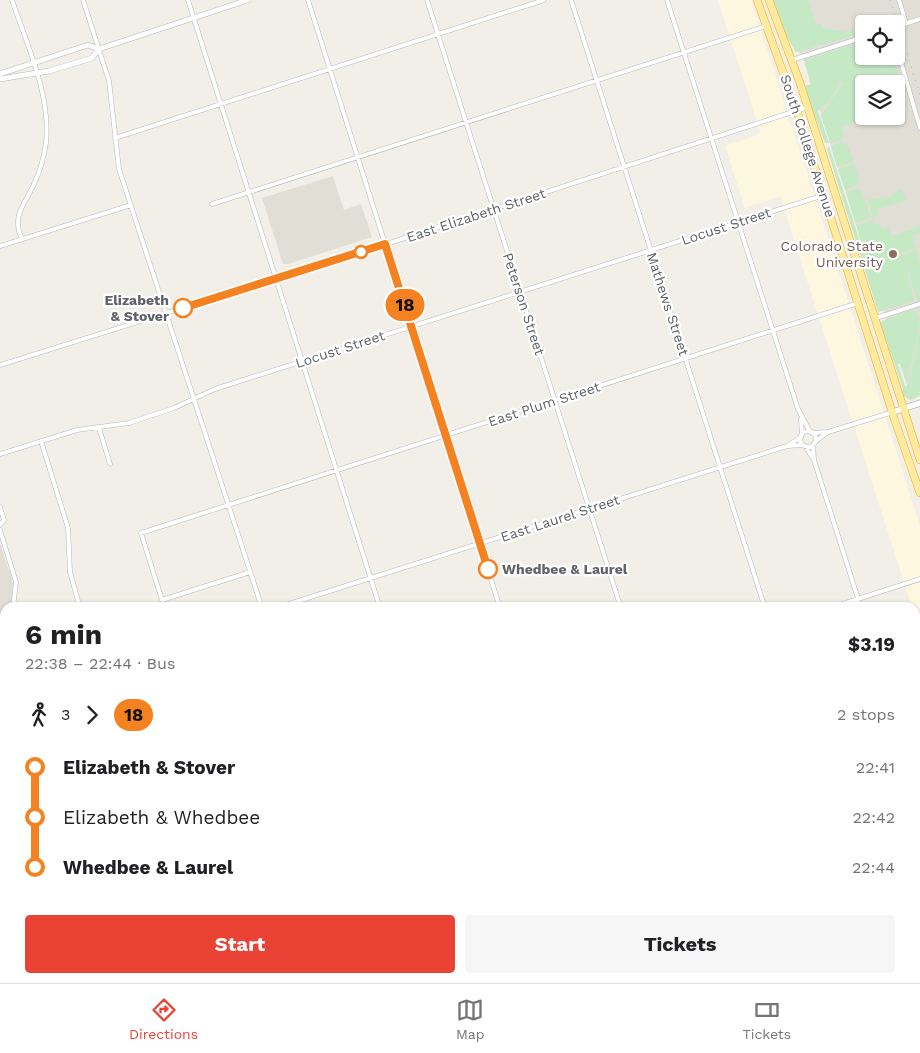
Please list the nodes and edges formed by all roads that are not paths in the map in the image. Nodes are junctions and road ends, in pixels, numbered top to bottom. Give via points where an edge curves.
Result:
1 (12, 0) edge
2 (83, 0) edge
3 (188, 0) edge
4 (248, 0) edge
5 (308, 0) edge
6 (427, 0) edge
7 (544, 0) edge
8 (571, 0) edge
9 (667, 0) edge
10 (757, 0) edge
11 (769, 0) edge
12 (899, 0) edge
13 (194, 18) junction
14 (920, 19) edge
15 (906, 24) joint
16 (766, 26) junction
17 (438, 34) junction
18 (855, 40) edge
19 (99, 49) junction
20 (684, 53) junction
21 (792, 60) junction
22 (33, 62) junction
23 (902, 65) edge
24 (331, 70) junction
25 (36, 73) junction
26 (0, 74) edge
27 (0, 79) edge
28 (596, 80) junction
29 (222, 105) junction
30 (808, 107) junction
31 (798, 111) junction
32 (466, 122) junction
33 (920, 128) edge
34 (115, 138) junction
35 (711, 138) junction
36 (359, 157) junction
37 (625, 167) junction
38 (248, 193) junction
39 (824, 196) junction
40 (212, 204) dead end
41 (131, 205) junction
42 (494, 209) junction
43 (738, 222) junction
44 (844, 222) junction
45 (22, 239) junction
46 (385, 244) junction
47 (0, 246) edge
48 (651, 250) junction
49 (277, 279) junction
50 (520, 292) junction
51 (858, 303) junction
52 (920, 304) edge
53 (166, 312) junction
54 (875, 318) junction
55 (412, 326) junction
56 (773, 330) junction
57 (686, 358) junction
58 (302, 361) junction
59 (0, 365) edge
60 (195, 399) junction
61 (555, 400) junction
62 (920, 403) edge
63 (904, 408) junction
64 (893, 412) junction
65 (801, 418) junction
66 (100, 428) junction
67 (828, 432) junction
68 (811, 433) junction
69 (447, 435) junction
70 (801, 436) junction
71 (41, 441) junction
72 (814, 443) junction
73 (786, 446) junction
74 (804, 446) junction
75 (0, 454) edge
76 (814, 460) junction
77 (920, 460) edge
78 (110, 464) dead end
79 (720, 467) junction
80 (337, 470) junction
81 (920, 493) edge
82 (229, 504) junction
83 (0, 507) edge
84 (589, 508) junction
85 (0, 526) edge
86 (0, 530) edge
87 (480, 543) junction
88 (250, 572) junction
89 (371, 577) junction
90 (920, 579) edge
91 (858, 598) junction
92 (14, 602) edge
93 (78, 602) edge
94 (260, 602) edge
95 (294, 602) edge
96 (378, 602) edge
97 (498, 602) edge
98 (619, 602) edge
99 (763, 602) edge
100 (847, 602) edge
101 (859, 602) edge

1 - 22 street
2 - 19 street
3 - 13 street
4 - 13 street
5 - 24 street
6 - 17 street, Peterson Street
7 - 17 street
8 - 28 street, Mathews Street
9 - 20 street
10 - 16 highway, South College Avenue
11 - 21 highway, South College Avenue
12 - 15 street
13 - 19 street
13 - 29 street
14 - 15 street
16 - 20 street
16 - 31 highway, South College Avenue
17 - 24 street
17 - 32 street, Peterson Street
18 - 21 street
19 - 22 street via 88,45
19 - 25 street via 92,58
19 - 34 street via 109,81
20 - 28 street
20 - 35 street
21 - 30 highway, South College Avenue
22 - 25 street
22 - 26 street
23 - 33 street
24 - 29 street
24 - 36 street
25 - 27 street
25 - 45 street via 44,103 46,143 37,176 18,212
28 - 32 street
28 - 37 street, Mathews Street
29 - 34 street
29 - 38 street
30 - 31 street, East Elizabeth Street
30 - 44 highway, South College Avenue
31 - 35 street, East Elizabeth Street
31 - 39 highway, South College Avenue
32 - 36 street
32 - 42 street, Peterson Street
34 - 41 street via 118,162
35 - 37 street, East Elizabeth Street
35 - 43 street
36 - 38 street
36 - 46 street
37 - 42 street, East Elizabeth Street
37 - 48 street, Mathews Street
38 - 40 street
38 - 49 street
39 - 43 street, Locust Street
39 - 44 highway via 830,198
39 - 51 highway, South College Avenue
41 - 45 street
41 - 53 street
42 - 46 street, East Elizabeth Street
42 - 50 street, Peterson Street
43 - 48 street, Locust Street
43 - 56 street
44 - 54 highway, South College Avenue
45 - 47 street
46 - 49 street, East Elizabeth Street
46 - 55 street
48 - 50 street, Locust Street
48 - 57 street, Mathews Street
49 - 53 street, East Elizabeth Street
49 - 58 street
50 - 55 street, Locust Street
50 - 61 street, Peterson Street
51 - 54 highway via 863,302
51 - 56 street, East Plum Street
51 - 64 highway, South College Avenue
52 - 54 street
53 - 59 street, East Elizabeth Street
53 - 60 street
54 - 63 highway, South College Avenue
55 - 58 street, Locust Street
55 - 69 street
56 - 57 street, East Plum Street
56 - 65 street
57 - 61 street, East Plum Street
57 - 79 street, Mathews Street
58 - 60 street, Locust Street via 215,389
58 - 80 street
60 - 66 street, Locust Street via 129,423
60 - 82 street
61 - 69 street, East Plum Street
61 - 84 street, Peterson Street
62 - 63 main road
63 - 64 main road
63 - 77 highway, South College Avenue
64 - 67 street
64 - 81 highway, South College Avenue
65 - 68 street
65 - 70 street
66 - 71 street, Locust Street via 77,430
66 - 78 street
67 - 68 street
67 - 72 street
68 - 70 street, East Laurel Street
68 - 72 street
69 - 80 street, East Plum Street
69 - 87 street
70 - 73 street, East Laurel Street
70 - 74 street
71 - 75 street, Locust Street
71 - 93 street via 69,534 70,572
72 - 74 street, East Laurel Street
72 - 76 street
73 - 74 street, East Laurel Street
73 - 79 street, East Laurel Street
74 - 76 street
76 - 91 street
79 - 84 street, East Laurel Street
79 - 99 street, Mathews Street
80 - 82 street, East Plum Street
80 - 89 street
82 - 88 street
82 - 88 street, East Plum Street via 141,533 162,600
83 - 85 street via 4,520
84 - 87 street, East Laurel Street
84 - 98 street, Peterson Street
86 - 92 street via 16,582
87 - 89 street, East Laurel Street
87 - 97 street
88 - 94 street
89 - 95 street, East Laurel Street
89 - 96 street
90 - 91 street
91 - 100 street
91 - 101 street

